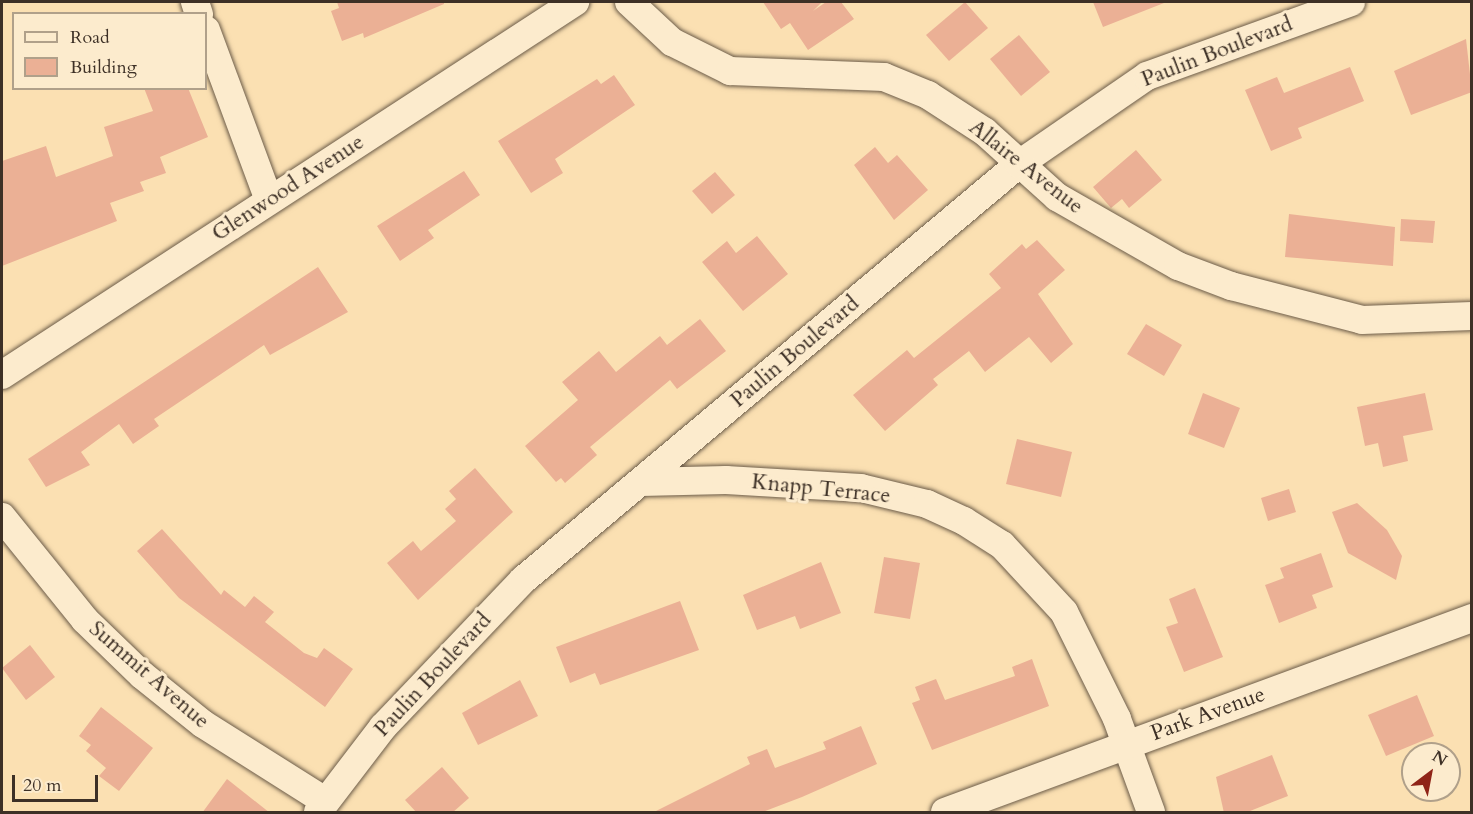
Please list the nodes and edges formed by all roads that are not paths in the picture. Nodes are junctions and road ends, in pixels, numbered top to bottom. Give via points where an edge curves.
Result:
1 (575, 2) edge
2 (630, 2) edge
3 (1351, 2) edge
4 (207, 33) edge
5 (1019, 164) junction
6 (269, 200) junction
7 (1472, 316) edge
8 (2, 375) edge
9 (641, 482) junction
10 (2, 517) edge
11 (1472, 618) edge
12 (1128, 744) junction
13 (322, 807) edge
14 (945, 813) edge
15 (1152, 813) edge

1 - 6 street, Glenwood Avenue
2 - 5 street, Allaire Avenue via 672,42 730,71 884,77 917,91 986,132
3 - 5 street, Paulin Boulevard via 1147,76
4 - 6 street
5 - 7 street, Allaire Avenue via 1058,197 1116,233 1231,286 1362,320
5 - 9 street, Paulin Boulevard
6 - 8 street, Glenwood Avenue
9 - 12 street, Knapp Terrace via 726,480 861,488 927,504 964,521 1009,552 1064,612
9 - 13 street, Paulin Boulevard via 523,580 450,651
10 - 13 street, Summit Avenue via 85,620 142,675 211,730
11 - 12 street, Park Avenue
12 - 14 street, Park Avenue
12 - 15 street, Knapp Terrace

